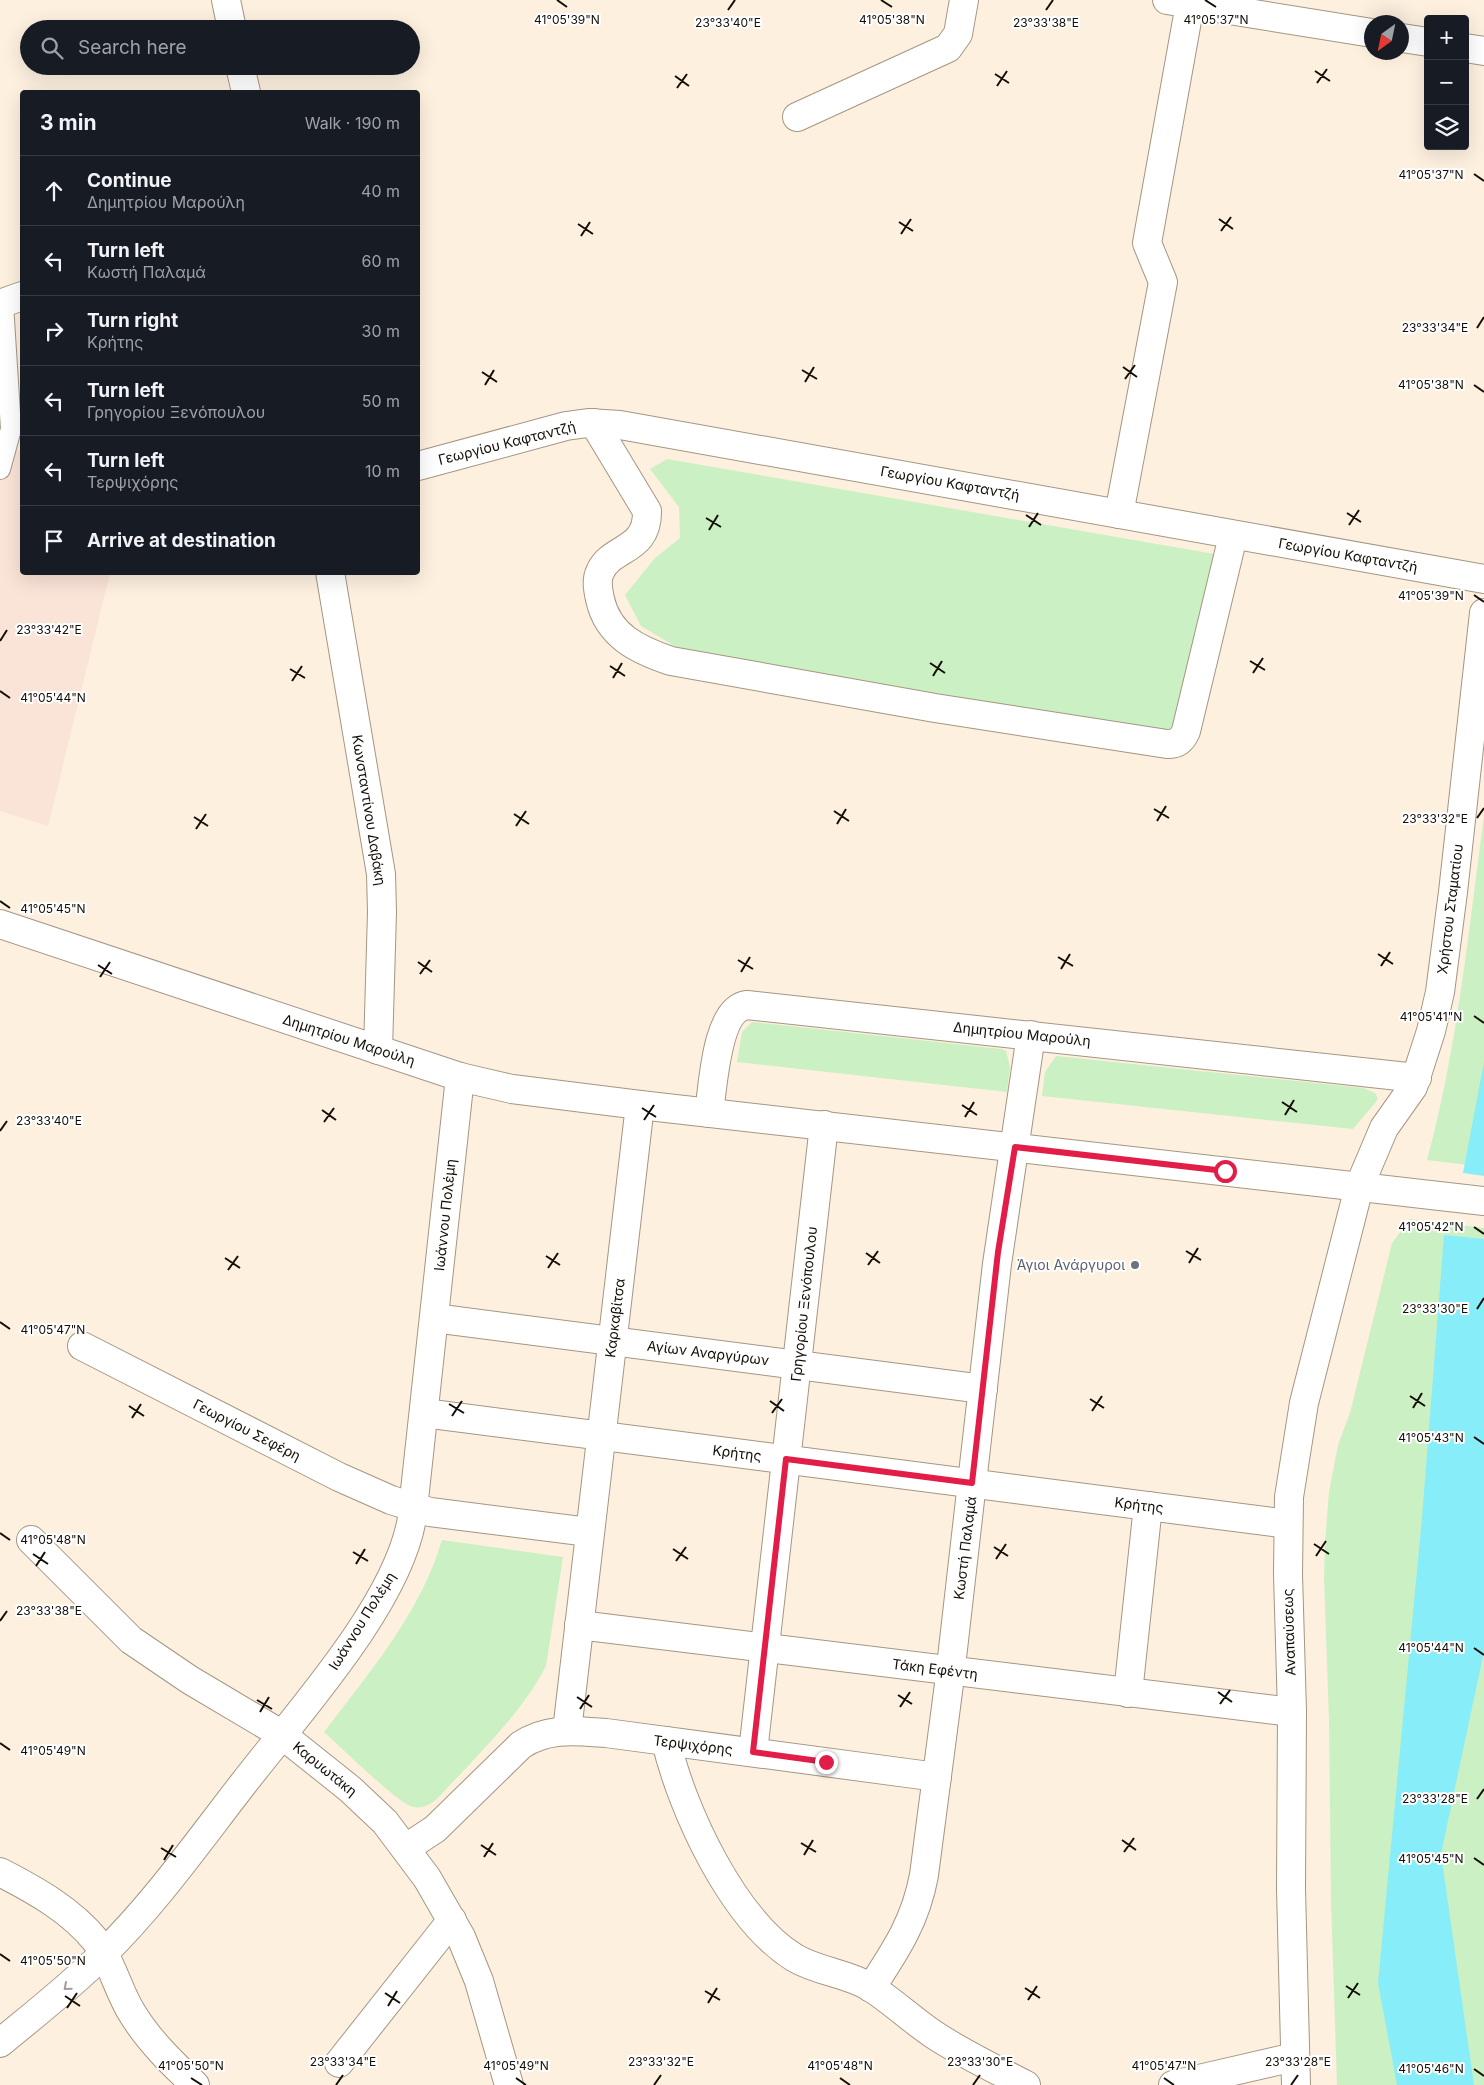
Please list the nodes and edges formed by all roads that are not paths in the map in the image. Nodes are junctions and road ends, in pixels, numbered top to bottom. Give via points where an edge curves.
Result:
1 (226, 0) edge
2 (964, 0) edge
3 (1178, 2) edge
4 (230, 20) edge
5 (1364, 32) edge
6 (1409, 39) edge
7 (1424, 41) edge
8 (1469, 49) edge
9 (1484, 51) edge
10 (242, 75) edge
11 (246, 90) edge
12 (797, 118) dead end
13 (9, 301) edge
14 (594, 423) junction
15 (420, 465) edge
16 (0, 469) edge
17 (1119, 514) junction
18 (1233, 536) junction
19 (331, 575) edge
20 (1484, 579) edge
21 (1484, 613) edge
22 (0, 924) edge
23 (1031, 1035) junction
24 (378, 1050) junction
25 (460, 1077) junction
26 (1417, 1078) junction
27 (640, 1105) junction
28 (708, 1113) junction
29 (824, 1125) junction
30 (1015, 1147) junction
31 (1359, 1187) junction
32 (1484, 1201) edge
33 (434, 1318) junction
34 (612, 1341) junction
35 (82, 1346) dead end
36 (797, 1365) junction
37 (983, 1388) junction
38 (424, 1413) junction
39 (601, 1435) junction
40 (786, 1459) junction
41 (972, 1483) junction
42 (1148, 1506) junction
43 (414, 1508) junction
44 (1288, 1524) junction
45 (590, 1532) junction
46 (31, 1540) dead end
47 (578, 1625) junction
48 (766, 1648) junction
49 (951, 1671) junction
50 (1128, 1692) junction
51 (1292, 1712) junction
52 (567, 1731) junction
53 (282, 1734) junction
54 (666, 1741) junction
55 (753, 1752) junction
56 (937, 1777) junction
57 (406, 1848) junction
58 (0, 1872) edge
59 (452, 1920) junction
60 (103, 1954) junction
61 (871, 1988) junction
62 (0, 2042) edge
63 (1294, 2056) junction
64 (338, 2063) dead end
65 (195, 2085) edge
66 (509, 2085) edge
67 (1026, 2085) edge
68 (1173, 2085) edge
69 (1296, 2085) edge

1 - 4 street
2 - 12 street via 958,34 948,48
3 - 5 street
3 - 17 street via 1147,243 1162,282
6 - 7 street
8 - 9 street
10 - 11 street
13 - 16 lane via 11,429
14 - 15 street, Γεωργίου Καφταντζή via 566,426
14 - 17 street, Γεωργίου Καφταντζή
14 - 18 street via 647,511 647,524 641,537 606,563 600,572 598,582 603,611 610,625 633,646 671,661 886,699 1176,744 1186,731
17 - 18 street, Γεωργίου Καφταντζή
18 - 20 street, Γεωργίου Καφταντζή
19 - 24 street, Κωνσταντίνου Δαβάκη via 381,874
21 - 26 street, Χρήστου Σταματίου via 1440,992
22 - 24 street, Δημητρίου Μαρούλη
23 - 26 street, Δημητρίου Μαρούλη
23 - 28 street, Δημητρίου Μαρούλη via 758,1005 742,1006 733,1012 724,1026
23 - 30 street, Κωστή Παλαμά
24 - 25 street, Δημητρίου Μαρούλη
25 - 27 street, Δημητρίου Μαρούλη via 519,1090
25 - 33 street, Ιωάννου Πολέμη
26 - 31 street, Χρήστου Σταματίου via 1384,1128
27 - 28 street, Δημητρίου Μαρούλη
27 - 34 street, Καρκαβίτσα
28 - 29 street, Δημητρίου Μαρούλη
29 - 30 street, Δημητρίου Μαρούλη
29 - 36 street, Γρηγορίου Ξενόπουλου
30 - 31 street, Δημητρίου Μαρούλη
30 - 37 street, Κωστή Παλαμά via 1000,1240
31 - 32 street, Δημητρίου Μαρούλη
31 - 44 street, Αναπαύσεως via 1304,1403 1289,1497
33 - 34 street, Αγίων Αναργύρων
33 - 38 street, Ιωάννου Πολέμη
34 - 36 street, Αγίων Αναργύρων
34 - 39 street, Καρκαβίτσα
35 - 43 street, Γεωργίου Σεφέρη via 339,1477
36 - 37 street, Αγίων Αναργύρων
36 - 40 street, Γρηγορίου Ξενόπουλου
37 - 41 street, Κωστή Παλαμά
38 - 39 street, Κρήτης
38 - 43 street, Ιωάννου Πολέμη
39 - 40 street, Κρήτης
39 - 45 street, Καρκαβίτσα
40 - 41 street, Κρήτης
40 - 48 street, Γρηγορίου Ξενόπουλου
41 - 42 street, Κρήτης
41 - 49 street, Κωστή Παλαμά
42 - 44 street, Κρήτης
42 - 50 street
43 - 45 street
43 - 53 street, Ιωάννου Πολέμη via 406,1543 381,1596 339,1660
44 - 51 street, Αναπαύσεως
45 - 47 street, Καρκαβίτσα
46 - 53 street, Καρυωτάκη via 130,1640
47 - 48 street, Τάκη Εφέντη
47 - 52 street, Καρκαβίτσα
48 - 49 street, Τάκη Εφέντη
48 - 55 street, Γρηγορίου Ξενόπουλου
49 - 50 street, Τάκη Εφέντη
49 - 56 street, Κωστή Παλαμά
50 - 51 street, Τάκη Εφέντη
51 - 63 street, Αναπαύσεως
52 - 54 street, Τερψιχόρης
52 - 57 street, Τερψιχόρης via 542,1734 521,1745 435,1829
53 - 57 street, Καρυωτάκη via 386,1822
53 - 60 street, Ιωάννου Πολέμη via 145,1909
54 - 55 street, Τερψιχόρης
54 - 61 street via 686,1806 725,1879 760,1929 797,1959
55 - 56 street, Τερψιχόρης
56 - 61 street, Κωστή Παλαμά via 922,1890 915,1914
57 - 59 street, Καρυωτάκη
58 - 60 street via 64,1910 92,1937
59 - 64 street
59 - 66 street, Καρυωτάκη via 476,1974
60 -> 62 street, Ιωάννου Πολέμη
60 - 65 street via 143,2029 160,2051
61 - 67 street via 950,2045
63 - 68 street
63 - 69 street, Αναπαύσεως

